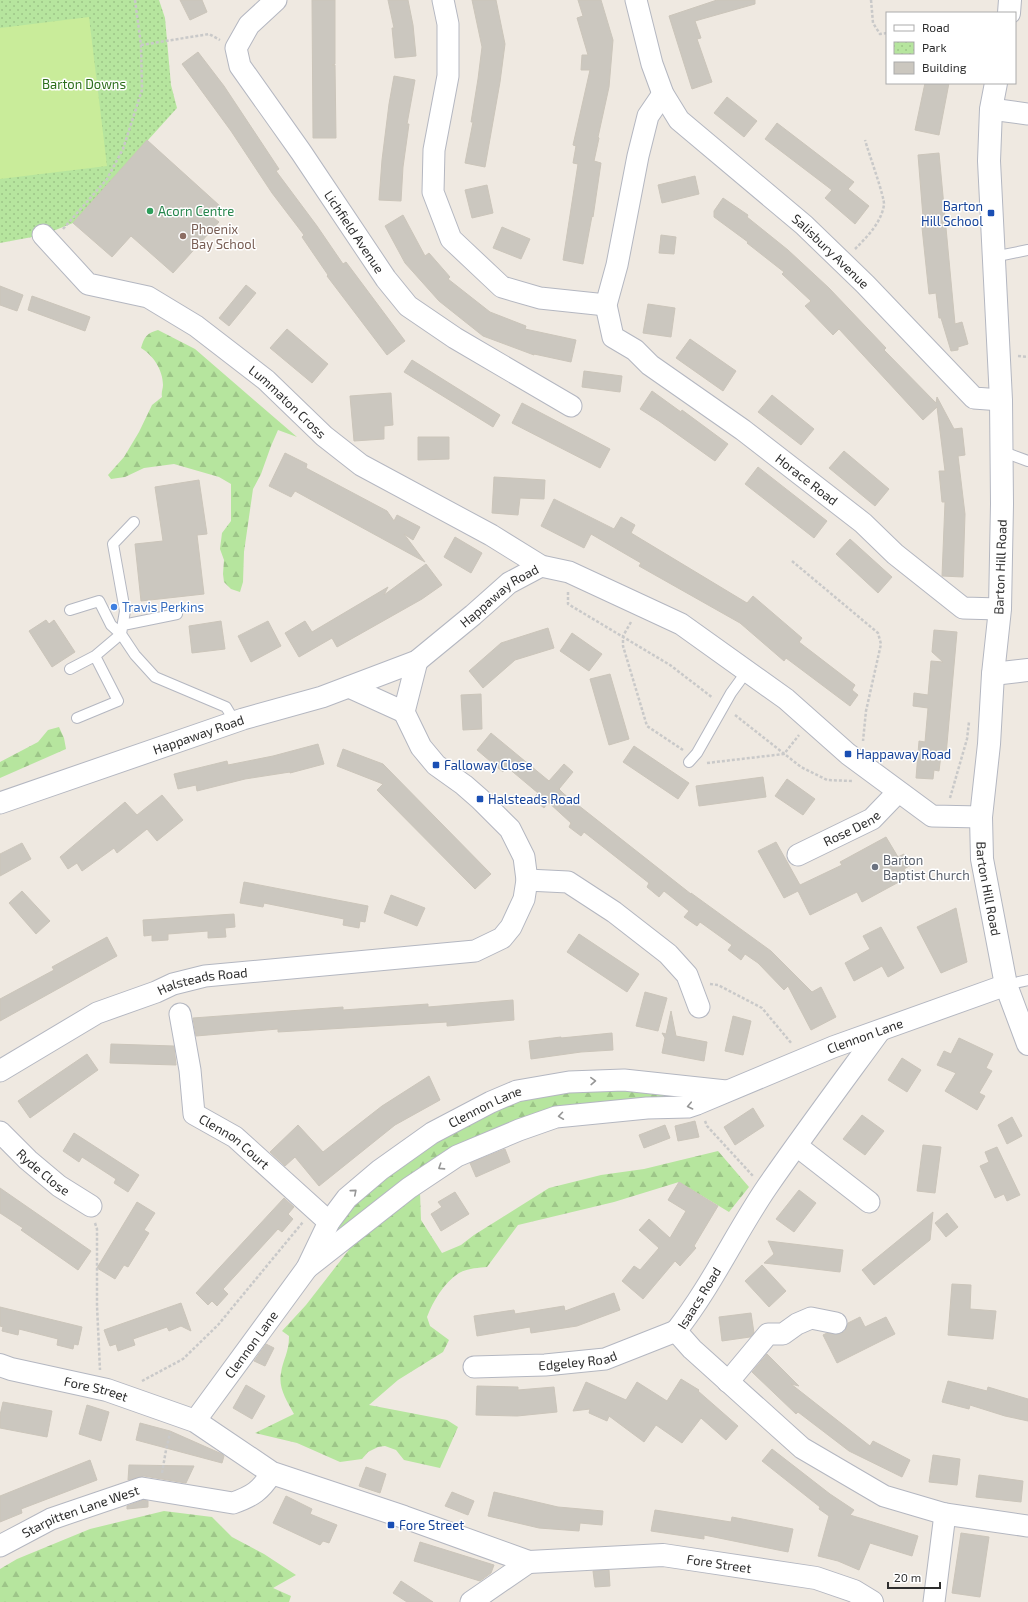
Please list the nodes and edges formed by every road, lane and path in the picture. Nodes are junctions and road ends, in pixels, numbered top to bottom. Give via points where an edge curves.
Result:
1 (135, 0) edge
2 (276, 0) edge
3 (443, 0) edge
4 (636, 0) edge
5 (871, 0) edge
6 (1010, 0) edge
7 (1009, 12) edge
8 (886, 33) edge
9 (141, 45) junction
10 (236, 48) junction
11 (996, 84) edge
12 (663, 94) junction
13 (991, 109) junction
14 (1028, 114) edge
15 (865, 140) dead end
16 (46, 238) joint
17 (1028, 250) edge
18 (993, 257) junction
19 (843, 263) junction
20 (606, 305) junction
21 (1001, 400) junction
22 (571, 406) dead end
23 (1001, 451) junction
24 (1028, 460) edge
25 (134, 522) dead end
26 (792, 561) dead end
27 (541, 566) junction
28 (640, 606) junction
29 (1000, 609) junction
30 (70, 610) dead end
31 (176, 614) dead end
32 (122, 630) junction
33 (95, 656) junction
34 (417, 661) junction
35 (70, 669) dead end
36 (1028, 670) edge
37 (747, 671) junction
38 (993, 674) junction
39 (349, 687) junction
40 (404, 712) junction
41 (970, 716) dead end
42 (77, 718) dead end
43 (810, 720) junction
44 (235, 722) junction
45 (850, 756) junction
46 (691, 760) junction
47 (898, 792) junction
48 (0, 803) edge
49 (945, 816) junction
50 (981, 817) junction
51 (798, 855) dead end
52 (528, 880) junction
53 (1028, 980) edge
54 (690, 982) junction
55 (1006, 985) junction
56 (699, 1007) dead end
57 (180, 1014) dead end
58 (879, 1032) junction
59 (1028, 1044) edge
60 (799, 1061) junction
61 (0, 1071) edge
62 (726, 1091) junction
63 (697, 1104) junction
64 (0, 1132) edge
65 (797, 1146) junction
66 (767, 1187) junction
67 (869, 1202) dead end
68 (91, 1206) joint
69 (329, 1222) junction
70 (299, 1228) dead end
71 (308, 1268) junction
72 (836, 1323) dead end
73 (676, 1331) junction
74 (0, 1364) edge
75 (474, 1367) dead end
76 (141, 1381) dead end
77 (728, 1382) junction
78 (96, 1388) junction
79 (185, 1418) junction
80 (272, 1473) junction
81 (159, 1491) junction
82 (945, 1514) junction
83 (1028, 1526) edge
84 (0, 1546) edge
85 (529, 1562) junction
86 (471, 1602) edge
87 (872, 1602) edge
88 (934, 1602) edge

1 - 9 path
2 - 10 street via 248,25
3 - 20 street via 448,24 448,76 434,150 433,192 451,239 502,287 540,298
4 - 12 street, Salisbury Avenue via 652,64
5 - 8 path via 873,23 880,34
6 - 7 street
9 - 10 path via 209,34
9 - 16 path via 142,90 123,150 106,179 67,225
10 - 22 street, Lichfield Avenue via 240,66 386,279 408,306 455,338
11 - 13 street, Barton Hill Road
12 - 19 street, Salisbury Avenue via 679,120 804,224
12 - 20 street via 648,116
13 - 14 street
13 - 18 street, Barton Hill Road via 989,161
15 - 19 path via 884,203 881,216 870,234
16 - 27 street, Lummaton Cross via 88,284 148,297 196,326 266,380 324,436 361,465 491,535
17 - 18 lane
18 - 21 street, Barton Hill Road
19 - 21 street, Salisbury Avenue via 974,398
20 - 29 street, Horace Road via 613,337 635,350 650,365 743,430 863,523 895,554 963,608
21 - 23 street, Barton Hill Road
23 - 24 lane
23 - 29 street, Barton Hill Road
25 - 32 lane via 113,544 125,611
26 - 45 path via 878,633 881,644 866,710 862,744
27 - 28 street, Happaway Road via 569,572
27 - 34 street, Happaway Road via 509,583
28 - 37 street, Happaway Road via 681,624
28 - 46 path via 623,636 623,646 648,726
29 - 38 street, Barton Hill Road
30 - 32 lane via 99,601 111,625
31 - 32 lane
32 - 33 lane
32 - 44 lane via 135,655 155,676 226,707
33 - 35 lane
33 - 42 lane via 118,701
34 - 39 street, Happaway Road
34 - 40 street
36 - 38 street
37 - 43 street, Happaway Road
37 - 46 lane
38 - 50 street, Barton Hill Road
39 - 40 street
39 - 44 street, Happaway Road
40 - 52 street, Halsteads Road via 421,747 436,765 464,785 510,829 524,857
41 - 49 path via 967,739
43 - 45 street, Happaway Road
43 - 46 path via 784,754 700,764
44 - 48 street, Happaway Road
45 - 47 street, Happaway Road
47 - 49 street, Happaway Road via 932,816
47 - 51 street, Rose Dene via 872,818
49 - 50 street, Happaway Road
50 - 55 street, Barton Hill Road via 982,859
52 - 54 street via 568,882 614,912 668,954
52 - 61 street, Halsteads Road via 524,899 511,927 502,938 475,951 205,976 173,984 97,1013
53 - 55 lane
54 - 56 street
54 - 60 path via 718,985 762,1008 791,1041
55 - 58 street, Clennon Lane
55 - 59 street, Barton Hill Road
57 - 69 street, Clennon Court via 190,1070 194,1114 235,1137
58 - 60 street, Clennon Lane
58 - 65 street, Isaacs Road
60 - 62 street, Clennon Lane
62 - 63 street, Clennon Lane
69 -> 62 street, Clennon Lane via 346,1198 380,1170 426,1138 491,1102 517,1091 569,1082 624,1080
63 - 66 path via 707,1126 759,1182
63 -> 71 street, Clennon Lane via 688,1107 647,1108 556,1117 457,1156 409,1188
64 - 68 street, Ryde Close via 54,1182
65 - 66 street, Isaacs Road
65 - 67 street
66 - 73 street, Isaacs Road via 713,1277
68 - 78 path via 97,1229 100,1369
69 - 71 street, Clennon Lane
70 - 76 path via 218,1325 183,1359
71 - 79 street, Clennon Lane
72 - 77 street via 811,1318 783,1334 768,1334
73 - 75 street, Edgeley Road via 605,1359 545,1365
73 - 77 street, Isaacs Road
74 - 78 street, Fore Street via 11,1369
77 - 82 street, Isaacs Road via 802,1448 884,1496
78 - 79 street, Fore Street
79 - 80 street, Fore Street
79 - 81 path via 166,1450
80 - 81 street, Starpitten Lane West via 261,1488 233,1503
80 - 85 street, Fore Street via 404,1516
81 - 84 street, Starpitten Lane West via 142,1488 51,1519
82 - 83 street, Isaacs Road
82 - 88 street
85 - 86 street
85 - 87 street, Fore Street via 663,1555 816,1578 854,1591

